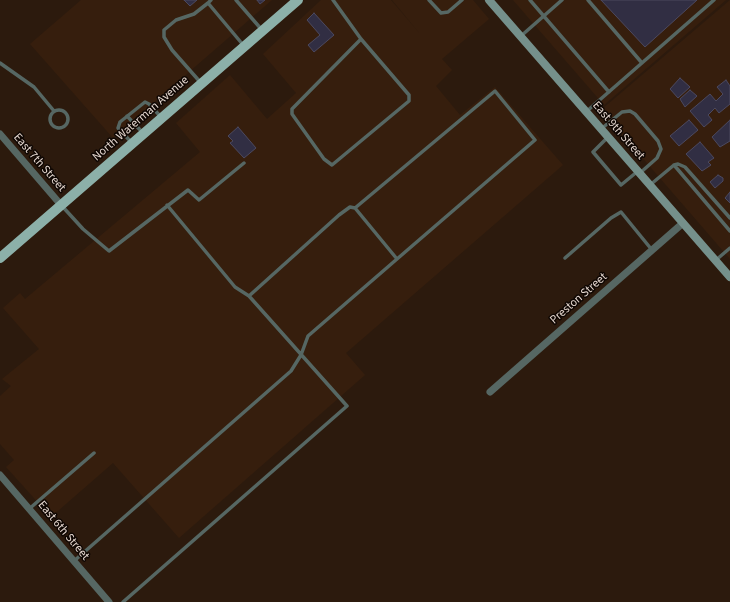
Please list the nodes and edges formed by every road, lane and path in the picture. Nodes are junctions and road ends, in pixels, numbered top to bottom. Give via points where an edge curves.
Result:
1 (236, 0) edge
2 (298, 0) edge
3 (333, 0) edge
4 (429, 0) edge
5 (462, 0) edge
6 (489, 0) edge
7 (530, 0) edge
8 (562, 0) edge
9 (588, 0) edge
10 (714, 0) edge
11 (210, 1) edge
12 (544, 16) junction
13 (262, 31) junction
14 (520, 37) junction
15 (361, 39) junction
16 (245, 46) junction
17 (0, 63) edge
18 (642, 63) junction
19 (202, 84) junction
20 (609, 92) junction
21 (54, 111) junction
22 (586, 112) junction
23 (127, 116) junction
24 (162, 118) junction
25 (601, 129) junction
26 (0, 134) edge
27 (144, 134) junction
28 (608, 137) junction
29 (132, 144) junction
30 (244, 163) dead end
31 (674, 165) junction
32 (639, 172) junction
33 (650, 185) junction
34 (61, 205) junction
35 (167, 205) junction
36 (355, 208) junction
37 (730, 218) edge
38 (683, 223) junction
39 (730, 230) edge
40 (730, 248) edge
41 (652, 250) junction
42 (0, 258) edge
43 (565, 258) dead end
44 (397, 259) junction
45 (716, 261) junction
46 (730, 277) edge
47 (249, 296) junction
48 (301, 355) junction
49 (490, 392) dead end
50 (94, 453) dead end
51 (0, 475) edge
52 (29, 509) junction
53 (74, 561) junction
54 (109, 602) edge
55 (123, 602) edge

1 - 13 lane
2 - 13 main road, North Waterman Avenue
3 - 15 lane
4 - 5 lane via 441,13 448,12
6 - 14 street, East 9th Street
7 - 12 lane
8 - 12 lane
9 - 18 lane
10 - 18 lane
11 - 16 lane
11 - 19 lane via 194,14 176,20 164,30 164,37 172,50
12 - 14 lane
12 - 20 lane
13 - 16 main road, North Waterman Avenue
14 - 22 street, East 9th Street
15 - 15 lane via 409,95 409,102 332,165 324,159 301,127 292,114 292,109
16 - 19 main road, North Waterman Avenue
17 - 21 lane via 34,87
18 - 20 lane
19 - 24 main road, North Waterman Avenue
20 - 22 lane
21 - 21 lane via 50,116 52,124 56,128 65,127 68,115 63,110
22 - 25 street, East 9th Street
23 - 24 lane via 144,102
23 - 27 lane
23 - 29 lane via 118,128
24 - 27 main road, North Waterman Avenue
25 - 28 street, East 9th Street
25 - 32 lane via 622,112 628,110 636,114 658,141 661,149 657,158
26 - 34 street, East 7th Street
27 - 29 main road, North Waterman Avenue
28 - 32 street, East 9th Street
28 - 32 lane via 593,152 621,185
29 - 34 main road, North Waterman Avenue
30 - 35 lane via 199,200 188,190
31 - 33 lane
31 - 37 lane via 685,166
31 - 39 lane
32 - 33 street, East 9th Street
33 - 38 street, East 9th Street
34 - 35 lane via 83,229 109,251
34 - 42 main road, North Waterman Avenue
35 - 47 lane via 235,287
36 - 44 lane
36 - 44 lane via 495,91 535,140
36 - 47 lane via 350,207 339,215
38 - 41 street, Preston Street
38 - 45 street, East 9th Street
40 - 45 lane
41 - 43 lane via 621,212
41 - 49 street, Preston Street
44 - 48 lane via 308,336
45 - 46 street, East 9th Street
47 - 48 lane
48 - 53 lane via 291,371
48 - 55 lane via 347,406
50 - 52 lane
51 - 52 street, East 6th Street
52 - 53 street, East 6th Street
53 - 54 street, East 6th Street

